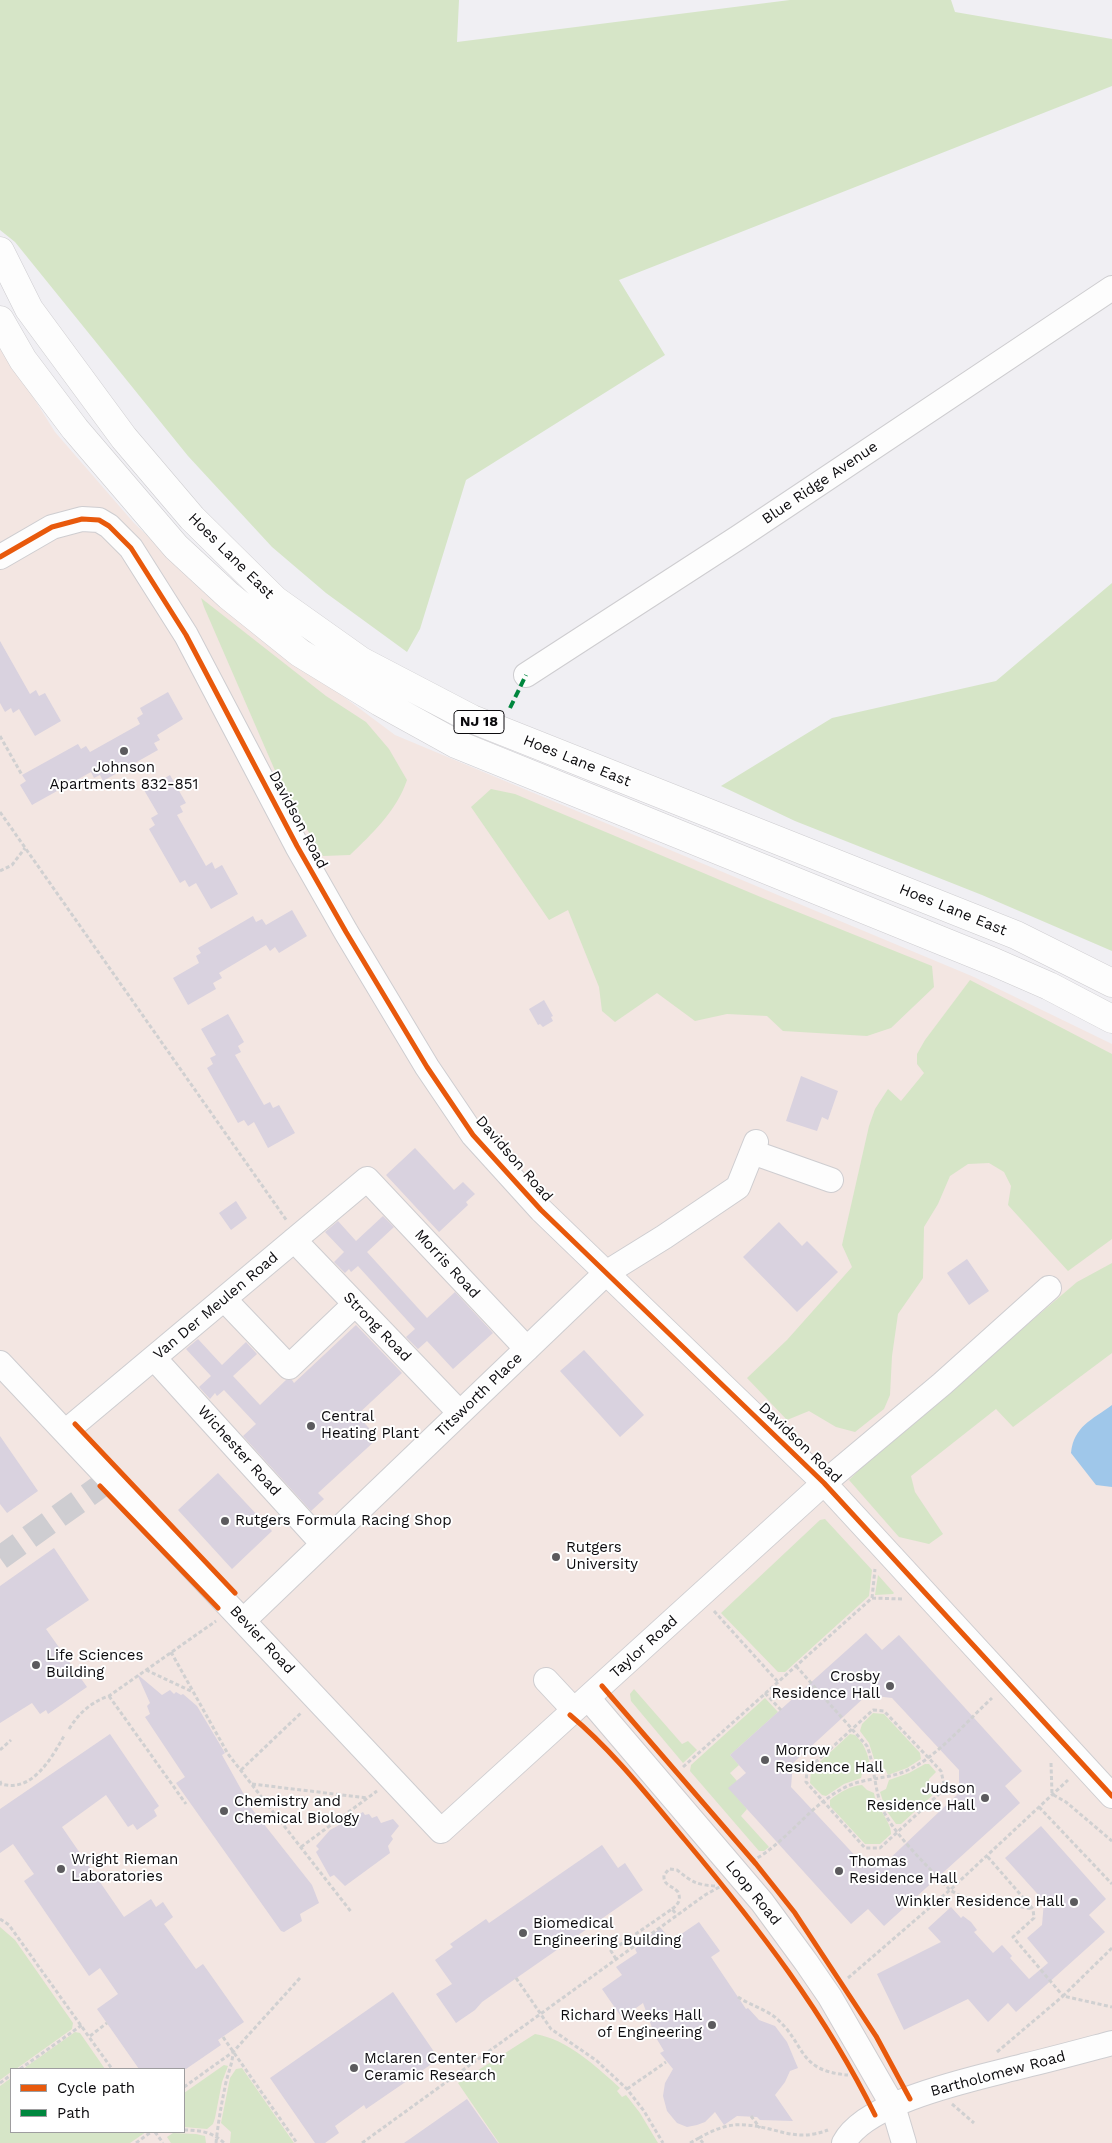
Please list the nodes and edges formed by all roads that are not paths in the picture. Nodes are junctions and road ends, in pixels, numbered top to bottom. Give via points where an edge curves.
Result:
1 (0, 251) edge
2 (1112, 288) edge
3 (0, 320) edge
4 (0, 556) edge
5 (526, 675) dead end
6 (1112, 983) edge
7 (1112, 1019) edge
8 (367, 1179) joint
9 (831, 1180) dead end
10 (296, 1239) junction
11 (606, 1273) junction
12 (1049, 1288) dead end
13 (224, 1299) junction
14 (355, 1304) junction
15 (527, 1349) junction
16 (154, 1358) junction
17 (0, 1363) edge
18 (460, 1413) junction
19 (65, 1432) junction
20 (824, 1483) junction
21 (323, 1544) junction
22 (244, 1620) junction
23 (546, 1680) dead end
24 (581, 1704) junction
25 (1112, 1796) edge
26 (441, 1831) joint
27 (1112, 2043) edge
28 (893, 2106) junction
29 (837, 2136) edge
30 (904, 2143) edge

1 - 6 highway, Hoes Lane East / NJ 18 via 29,308 124,438 192,518 275,600 361,661 472,719 1016,936
2 - 5 street, Blue Ridge Avenue
3 - 7 highway, Hoes Lane East / NJ 18 via 23,360 75,429 176,547 229,596 300,653 456,744 994,962
4 - 11 street, Davidson Road via 52,527 82,519 99,520 131,548 186,635 297,846 427,1067 473,1135 541,1210
8 - 10 street, Van Der Meulen Road
8 - 15 street, Morris Road
9 - 11 street, Titsworth Place via 754,1147 738,1187
10 - 13 street, Van Der Meulen Road
10 - 14 street, Strong Road
11 - 15 street, Titsworth Place
11 - 20 street, Davidson Road
12 - 20 street, Taylor Road
13 - 14 street via 289,1367
13 - 16 street, Van Der Meulen Road
14 - 18 street, Strong Road
15 - 18 street, Titsworth Place
16 - 19 street, Van Der Meulen Road
16 - 21 street, Wichester Road
17 - 19 street, Bevier Road
18 - 21 street, Titsworth Place
19 - 22 street, Bevier Road
20 - 24 street, Taylor Road
20 - 25 street, Davidson Road
21 - 22 street, Titsworth Place
22 - 26 street, Bevier Road
23 - 24 street, Loop Road
24 - 26 street, Taylor Road
24 - 28 street, Loop Road via 670,1792 779,1925 830,1997
27 - 28 street, Bartholomew Road via 936,2088
28 - 29 street, Bartholomew Road
28 - 30 street

